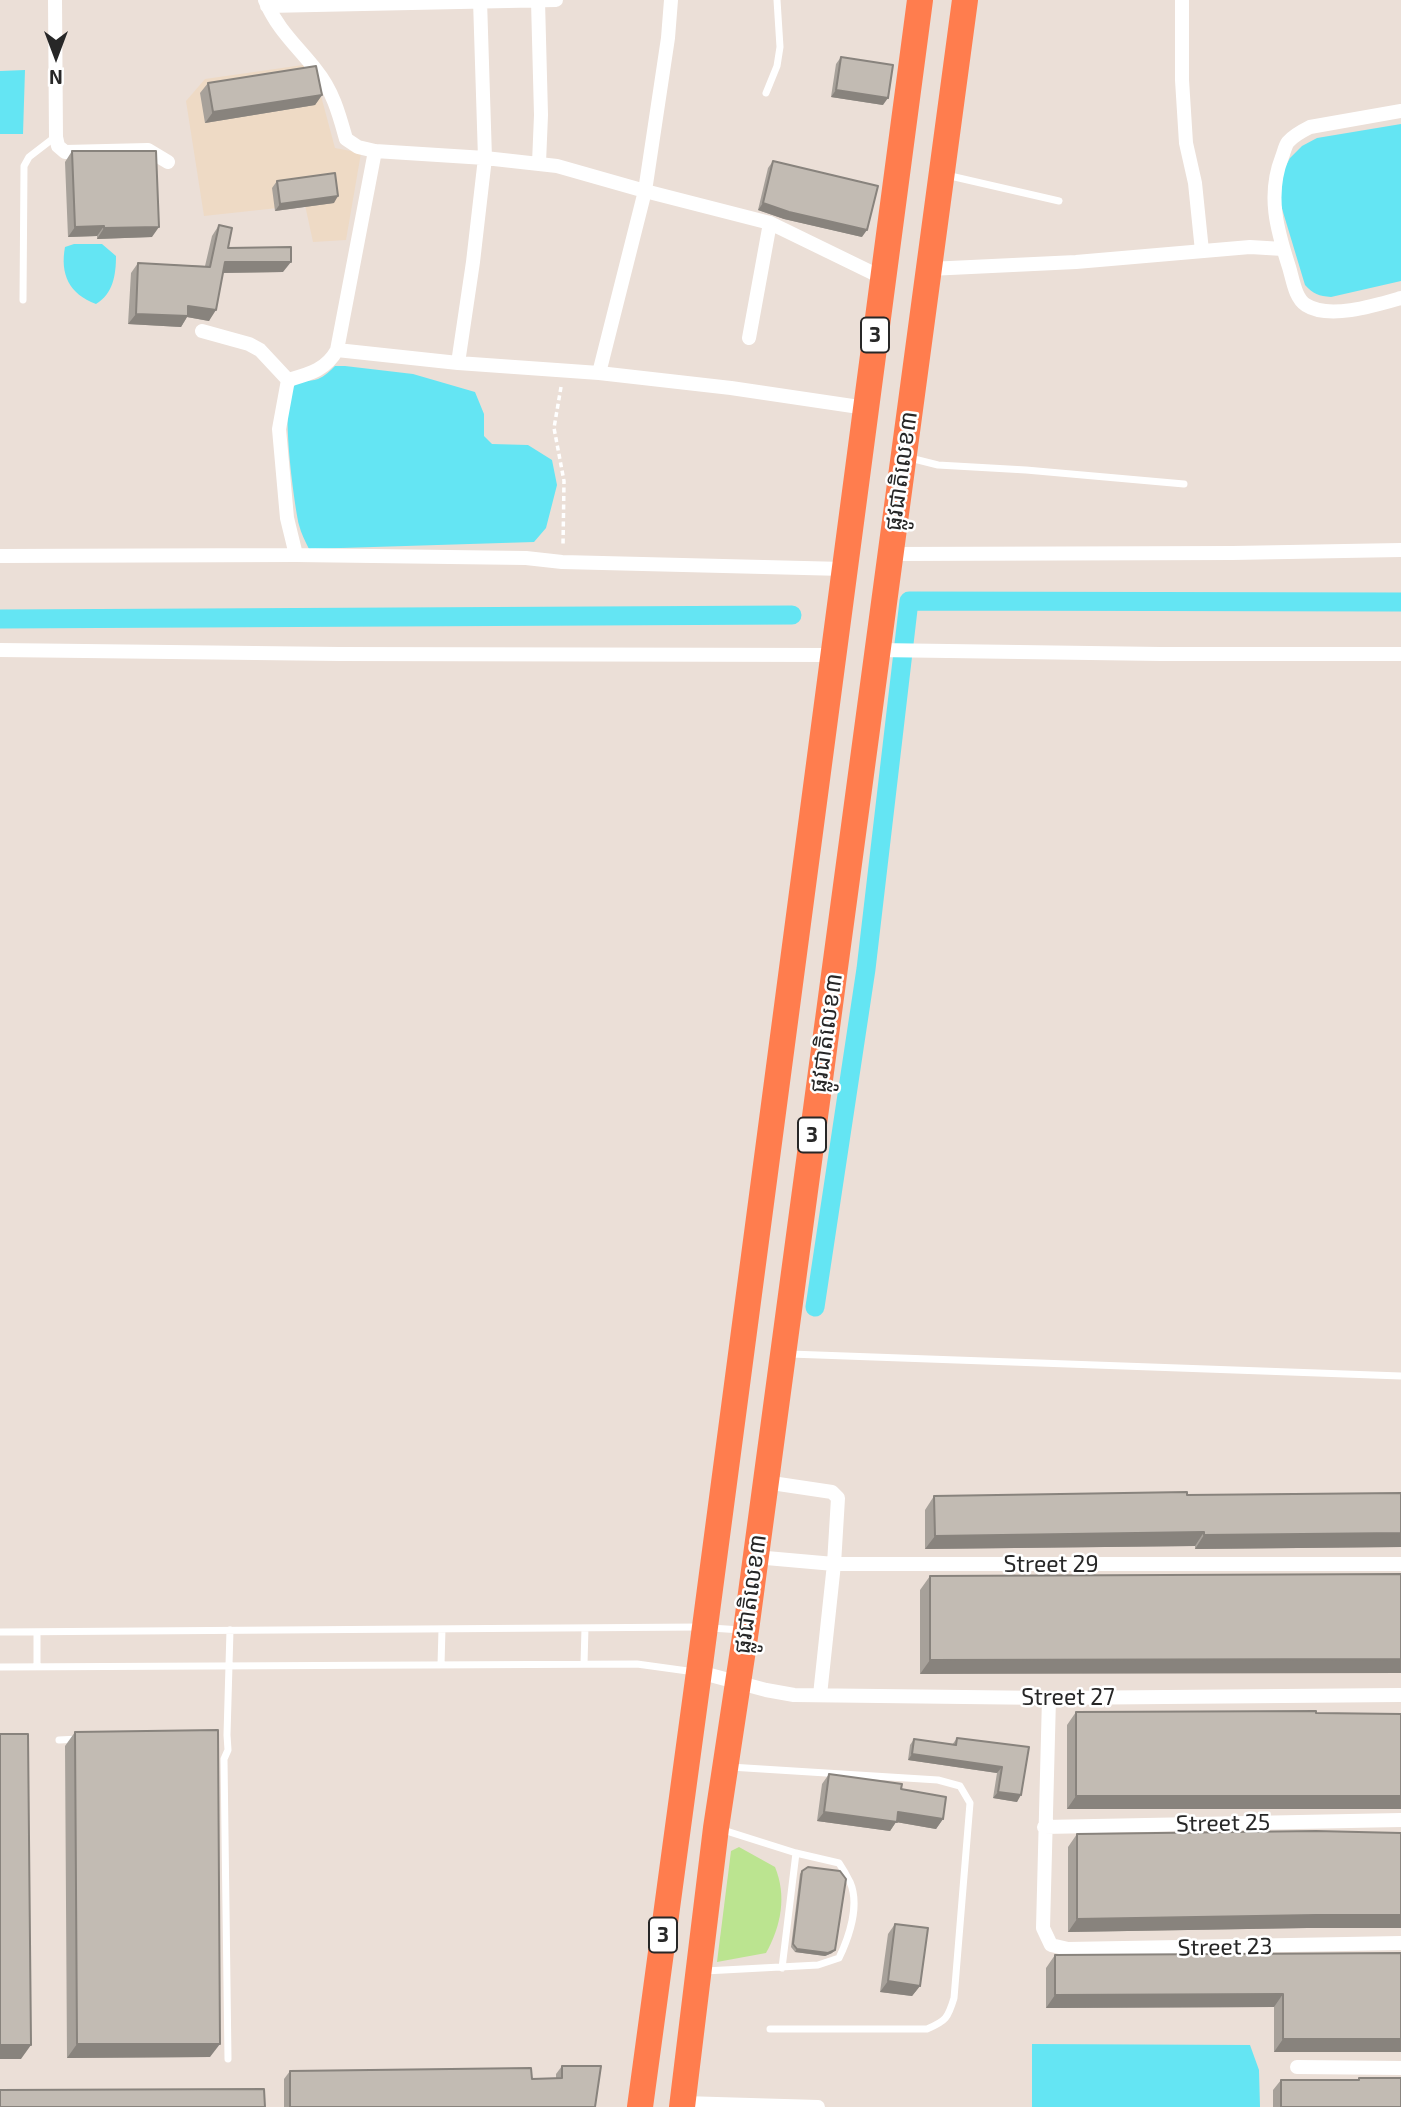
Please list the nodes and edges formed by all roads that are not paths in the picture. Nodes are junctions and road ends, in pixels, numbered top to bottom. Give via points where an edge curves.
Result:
1 (55, 0) edge
2 (556, 0) edge
3 (671, 0) edge
4 (777, 0) edge
5 (920, 0) edge
6 (965, 0) edge
7 (1182, 0) edge
8 (480, 1) edge
9 (538, 1) edge
10 (266, 3) edge
11 (766, 93) dead end
12 (1401, 111) edge
13 (56, 136) junction
14 (375, 151) junction
15 (485, 158) junction
16 (168, 162) dead end
17 (539, 163) junction
18 (942, 174) junction
19 (645, 191) junction
20 (1059, 201) dead end
21 (770, 223) junction
22 (1283, 249) junction
23 (1202, 251) junction
24 (929, 270) junction
25 (883, 278) junction
26 (1401, 298) edge
27 (23, 300) dead end
28 (202, 331) dead end
29 (749, 338) dead end
30 (337, 351) junction
31 (458, 363) junction
32 (599, 373) junction
33 (288, 380) junction
34 (866, 408) junction
35 (903, 457) junction
36 (1184, 484) dead end
37 (1401, 550) edge
38 (296, 555) junction
39 (0, 556) edge
40 (889, 565) junction
41 (844, 574) junction
42 (878, 645) junction
43 (834, 646) junction
44 (0, 650) edge
45 (1401, 654) edge
46 (782, 1354) junction
47 (1401, 1376) edge
48 (765, 1482) junction
49 (755, 1557) junction
50 (834, 1564) junction
51 (1401, 1564) edge
52 (585, 1628) junction
53 (704, 1628) junction
54 (442, 1629) junction
55 (230, 1630) junction
56 (746, 1630) junction
57 (0, 1632) edge
58 (37, 1632) junction
59 (584, 1664) junction
60 (441, 1665) junction
61 (37, 1666) junction
62 (229, 1666) junction
63 (0, 1667) edge
64 (699, 1672) junction
65 (737, 1682) junction
66 (820, 1695) junction
67 (1401, 1695) edge
68 (1049, 1698) junction
69 (213, 1735) edge
70 (227, 1735) junction
71 (87, 1739) edge
72 (59, 1740) dead end
73 (725, 1767) junction
74 (1401, 1820) edge
75 (1044, 1827) junction
76 (716, 1828) junction
77 (796, 1853) junction
78 (1401, 1943) edge
79 (782, 1968) junction
80 (700, 1971) junction
81 (770, 2029) dead end
82 (228, 2060) dead end
83 (1297, 2067) dead end
84 (1401, 2068) edge
85 (682, 2105) edge
86 (640, 2107) edge
87 (818, 2107) edge

1 - 13 street
2 - 9 street
3 - 19 street
4 - 11 lane via 780,47
5 - 25 highway, ផ្លូវជាតិលេខ៣ / 3
6 - 18 highway, ផ្លូវជាតិលេខ៣ / 3
7 - 23 street via 1186,143
8 - 9 street
8 - 10 street
8 - 15 street
9 - 17 street
10 - 14 street via 336,101 346,139
12 - 22 street via 1310,127 1287,144 1273,190
13 - 16 street via 65,152 148,150
13 - 27 lane via 24,166
14 - 15 street
14 - 30 street
15 - 17 street
15 - 31 street
17 - 19 street
18 - 20 lane
18 - 24 highway, ផ្លូវជាតិលេខ៣ / 3
19 - 21 street
19 - 32 street
21 - 25 street
21 - 29 street
22 - 23 street
22 - 26 street via 1299,298 1307,306 1334,311
23 - 24 street
24 - 35 highway, ផ្លូវជាតិលេខ៣ / 3
25 - 34 highway, ផ្លូវជាតិលេខ៣ / 3
28 - 33 street via 260,349
30 - 31 street
30 - 33 street via 320,370
31 - 32 street
32 - 34 street
33 - 38 street via 279,429 287,518
34 - 41 highway, ផ្លូវជាតិលេខ៣ / 3
35 - 36 lane via 938,465
35 - 40 highway, ផ្លូវជាតិលេខ៣ / 3
37 - 40 street
38 - 39 street
38 - 41 street via 526,558
40 - 42 highway, ផ្លូវជាតិលេខ៣ / 3
41 - 43 highway, ផ្លូវជាតិលេខ៣ / 3
42 - 45 street via 1161,654
42 - 46 highway, ផ្លូវជាតិលេខ៣ / 3
43 - 44 street via 340,654
43 - 53 highway, ផ្លូវជាតិលេខ៣ / 3
46 - 47 lane
46 - 48 highway, ផ្លូវជាតិលេខ៣ / 3
48 - 49 highway, ផ្លូវជាតិលេខ៣ / 3
48 - 50 street via 832,1492 838,1498
49 - 50 street, Street 29
49 - 56 highway, ផ្លូវជាតិលេខ៣ / 3
50 - 51 street, Street 29
50 - 66 street
52 - 53 lane
52 - 54 lane
52 - 59 lane
53 - 56 lane
53 - 64 highway, ផ្លូវជាតិលេខ៣ / 3
54 - 55 lane
54 - 60 lane
55 - 58 lane
55 - 62 lane
56 - 65 highway, ផ្លូវជាតិលេខ៣ / 3
57 - 58 lane
58 - 61 lane
59 - 60 lane
59 - 64 lane via 637,1664
60 - 62 lane
61 - 62 lane
61 - 63 lane
62 - 70 lane
64 - 65 street, Street 27
64 - 86 highway, ផ្លូវជាតិលេខ៣ / 3
65 - 66 street, Street 27
65 - 73 highway, ផ្លូវជាតិលេខ៣ / 3
66 - 68 street, Street 27
67 - 68 street, Street 27
68 - 75 street
69 - 70 lane
70 - 82 lane
71 - 72 lane
73 - 76 highway, ផ្លូវជាតិលេខ៣ / 3
73 - 81 lane via 938,1780 960,1786 970,1803 954,1998 943,2022 927,2029
74 - 75 street, Street 25
75 - 78 street, Street 23 via 1043,1928 1051,1945 1068,1950
76 - 77 lane
76 - 80 highway, ផ្លូវជាតិលេខ៣ / 3
77 - 79 lane
77 - 79 lane via 839,1863 852,1885 853,1909 839,1958
79 - 80 lane
80 - 85 highway, ផ្លូវជាតិលេខ៣ / 3
83 - 84 street
85 - 87 street

